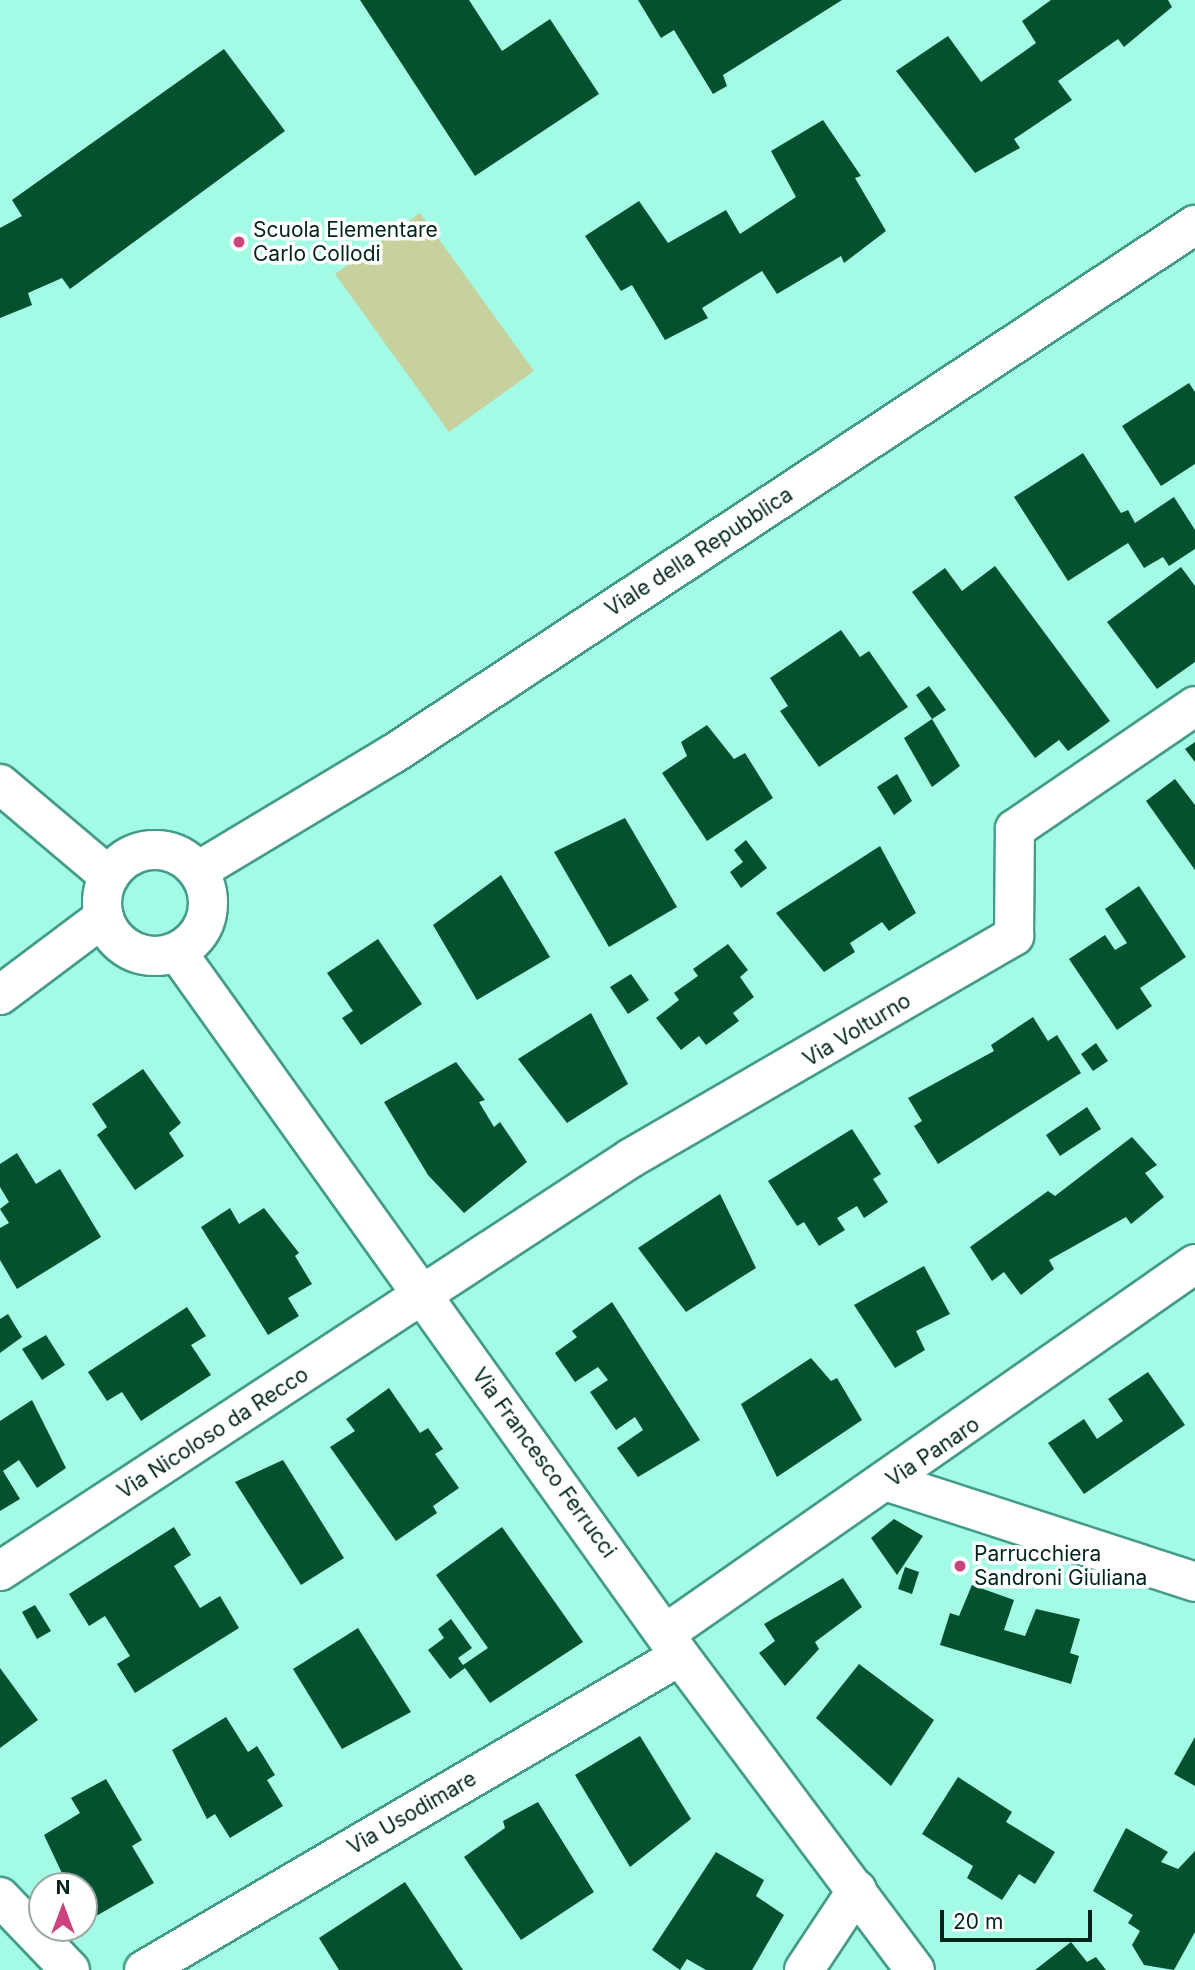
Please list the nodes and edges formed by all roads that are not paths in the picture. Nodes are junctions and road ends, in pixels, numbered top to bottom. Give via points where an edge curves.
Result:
1 (1195, 225) edge
2 (1195, 706) edge
3 (0, 784) edge
4 (198, 871) junction
5 (109, 876) junction
6 (104, 917) junction
7 (177, 952) junction
8 (0, 995) edge
9 (1195, 1264) edge
10 (426, 1296) junction
11 (888, 1482) junction
12 (0, 1571) edge
13 (1195, 1582) edge
14 (673, 1645) junction
15 (857, 1890) junction
16 (0, 1898) edge
17 (70, 1970) edge
18 (144, 1970) edge
19 (804, 1970) edge
20 (915, 1970) edge

1 - 4 street, Viale della Repubblica via 393,754
2 - 10 street, Via Volturno via 1015,829 1014,936 631,1158
3 - 5 street
4 - 5 street via 177,854 149,849 124,860
4 - 7 street via 208,892 208,916 197,938
5 - 6 street
6 - 7 street via 127,949 151,956
6 - 8 street
7 - 10 street, Via Francesco Ferrucci
9 - 11 street, Via Panaro
10 - 12 street, Via Nicoloso da Recco
10 - 14 street, Via Francesco Ferrucci
11 - 13 street
11 - 14 street, Via Panaro
14 - 15 street, Via Francesco Ferrucci
14 - 18 street, Via Usodimare
15 - 19 street
15 - 20 street, Via Francesco Ferrucci
16 - 17 street

